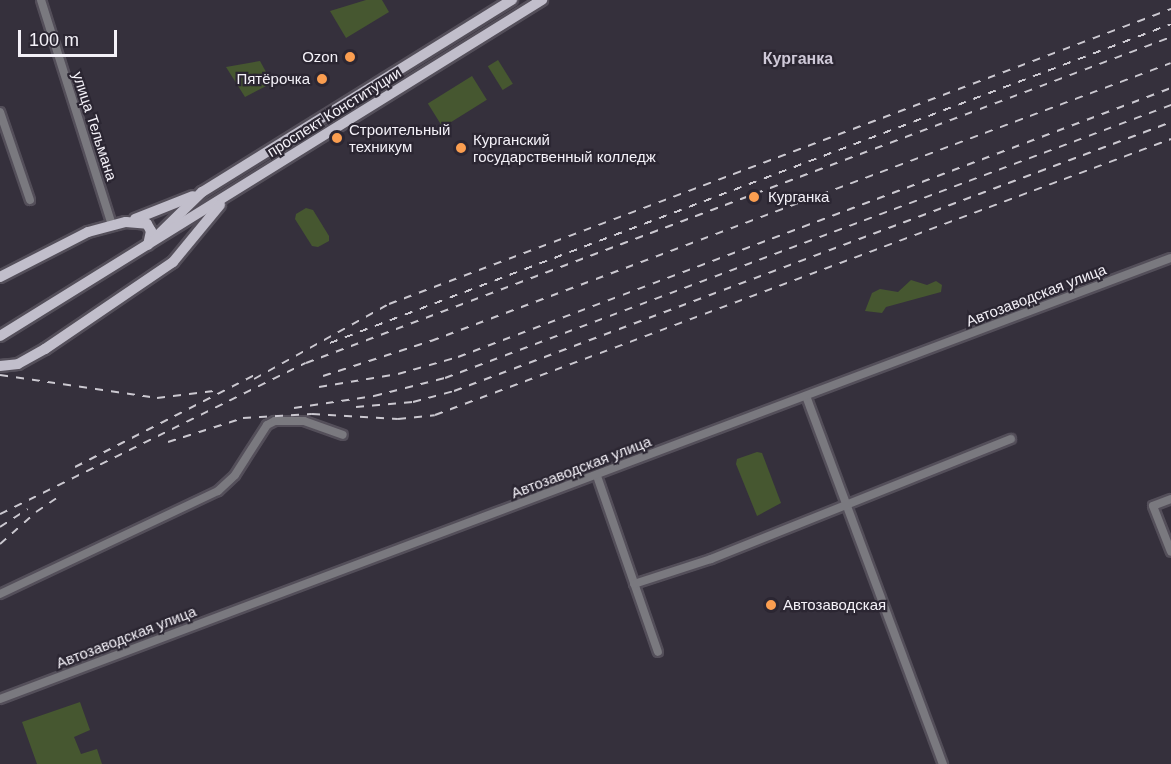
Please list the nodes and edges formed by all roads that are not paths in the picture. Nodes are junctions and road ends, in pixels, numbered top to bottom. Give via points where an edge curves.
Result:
1 (41, 0) edge
2 (512, 0) edge
3 (542, 0) edge
4 (0, 112) edge
5 (246, 166) junction
6 (256, 179) junction
7 (202, 192) junction
8 (224, 199) junction
9 (30, 200) dead end
10 (126, 222) junction
11 (112, 225) junction
12 (145, 247) junction
13 (1171, 258) edge
14 (0, 277) edge
15 (0, 336) edge
16 (0, 366) edge
17 (806, 396) junction
18 (343, 435) dead end
19 (1011, 439) dead end
20 (597, 476) junction
21 (1171, 499) edge
22 (849, 505) junction
23 (1171, 552) edge
24 (634, 585) junction
25 (0, 594) edge
26 (658, 652) dead end
27 (0, 699) edge
28 (943, 764) edge

1 - 11 street, улица Тельмана
2 - 5 main road, проспект Конституции
3 - 6 main road, проспект Конституции
4 - 9 street
5 - 6 main road
5 - 7 main road, проспект Конституции
6 - 8 main road, проспект Конституции
7 - 10 main road
7 - 12 main road, проспект Конституции
8 - 12 main road, проспект Конституции
8 - 16 main road via 180,257 45,349 18,364
10 - 11 main road
10 - 12 main road via 147,224 151,231
11 - 14 main road via 76,237
12 - 15 main road, проспект Конституции
13 - 17 street, Автозаводская улица
17 - 20 street, Автозаводская улица
17 - 22 street
18 - 25 street via 304,421 275,421 267,425 235,475 218,491
19 - 22 street
20 - 24 street
20 - 27 street, Автозаводская улица
21 - 23 street via 1153,506
22 - 24 street
22 - 28 street
24 - 26 street

